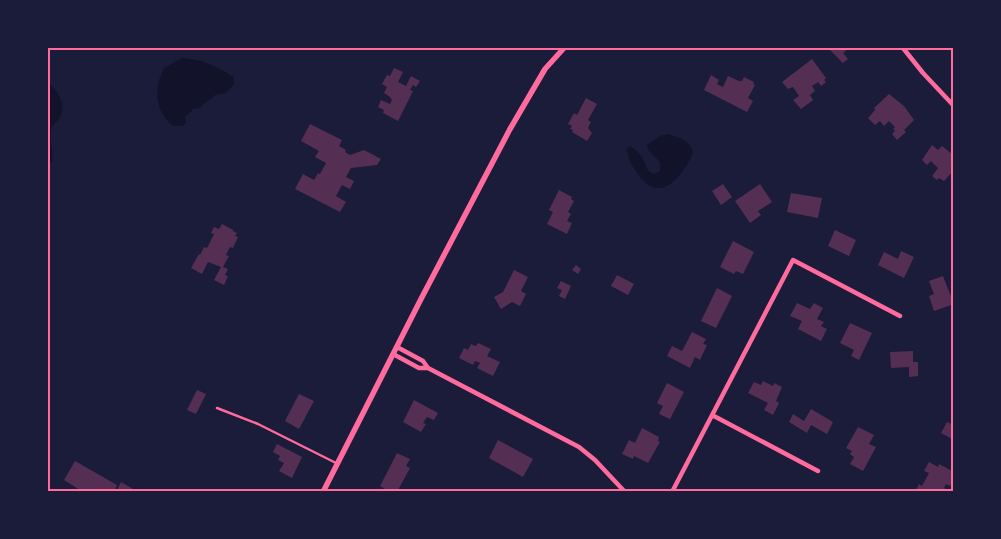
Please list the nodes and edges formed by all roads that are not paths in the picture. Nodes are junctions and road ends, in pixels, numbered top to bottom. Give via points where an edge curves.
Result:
1 (564, 48) edge
2 (903, 48) edge
3 (954, 106) edge
4 (900, 316) dead end
5 (396, 347) junction
6 (393, 354) junction
7 (428, 368) junction
8 (217, 408) dead end
9 (712, 415) junction
10 (337, 464) junction
11 (818, 471) dead end
12 (323, 492) edge
13 (625, 492) edge
14 (672, 492) edge

1 - 5 street via 545,70 510,129
2 - 3 street
4 - 9 street via 792,260
5 - 6 street
5 - 7 street via 423,361
6 - 7 street via 419,368
6 - 10 street
7 - 13 street via 578,447
8 - 10 lane via 258,424
9 - 11 street
9 - 14 street
10 - 12 street

